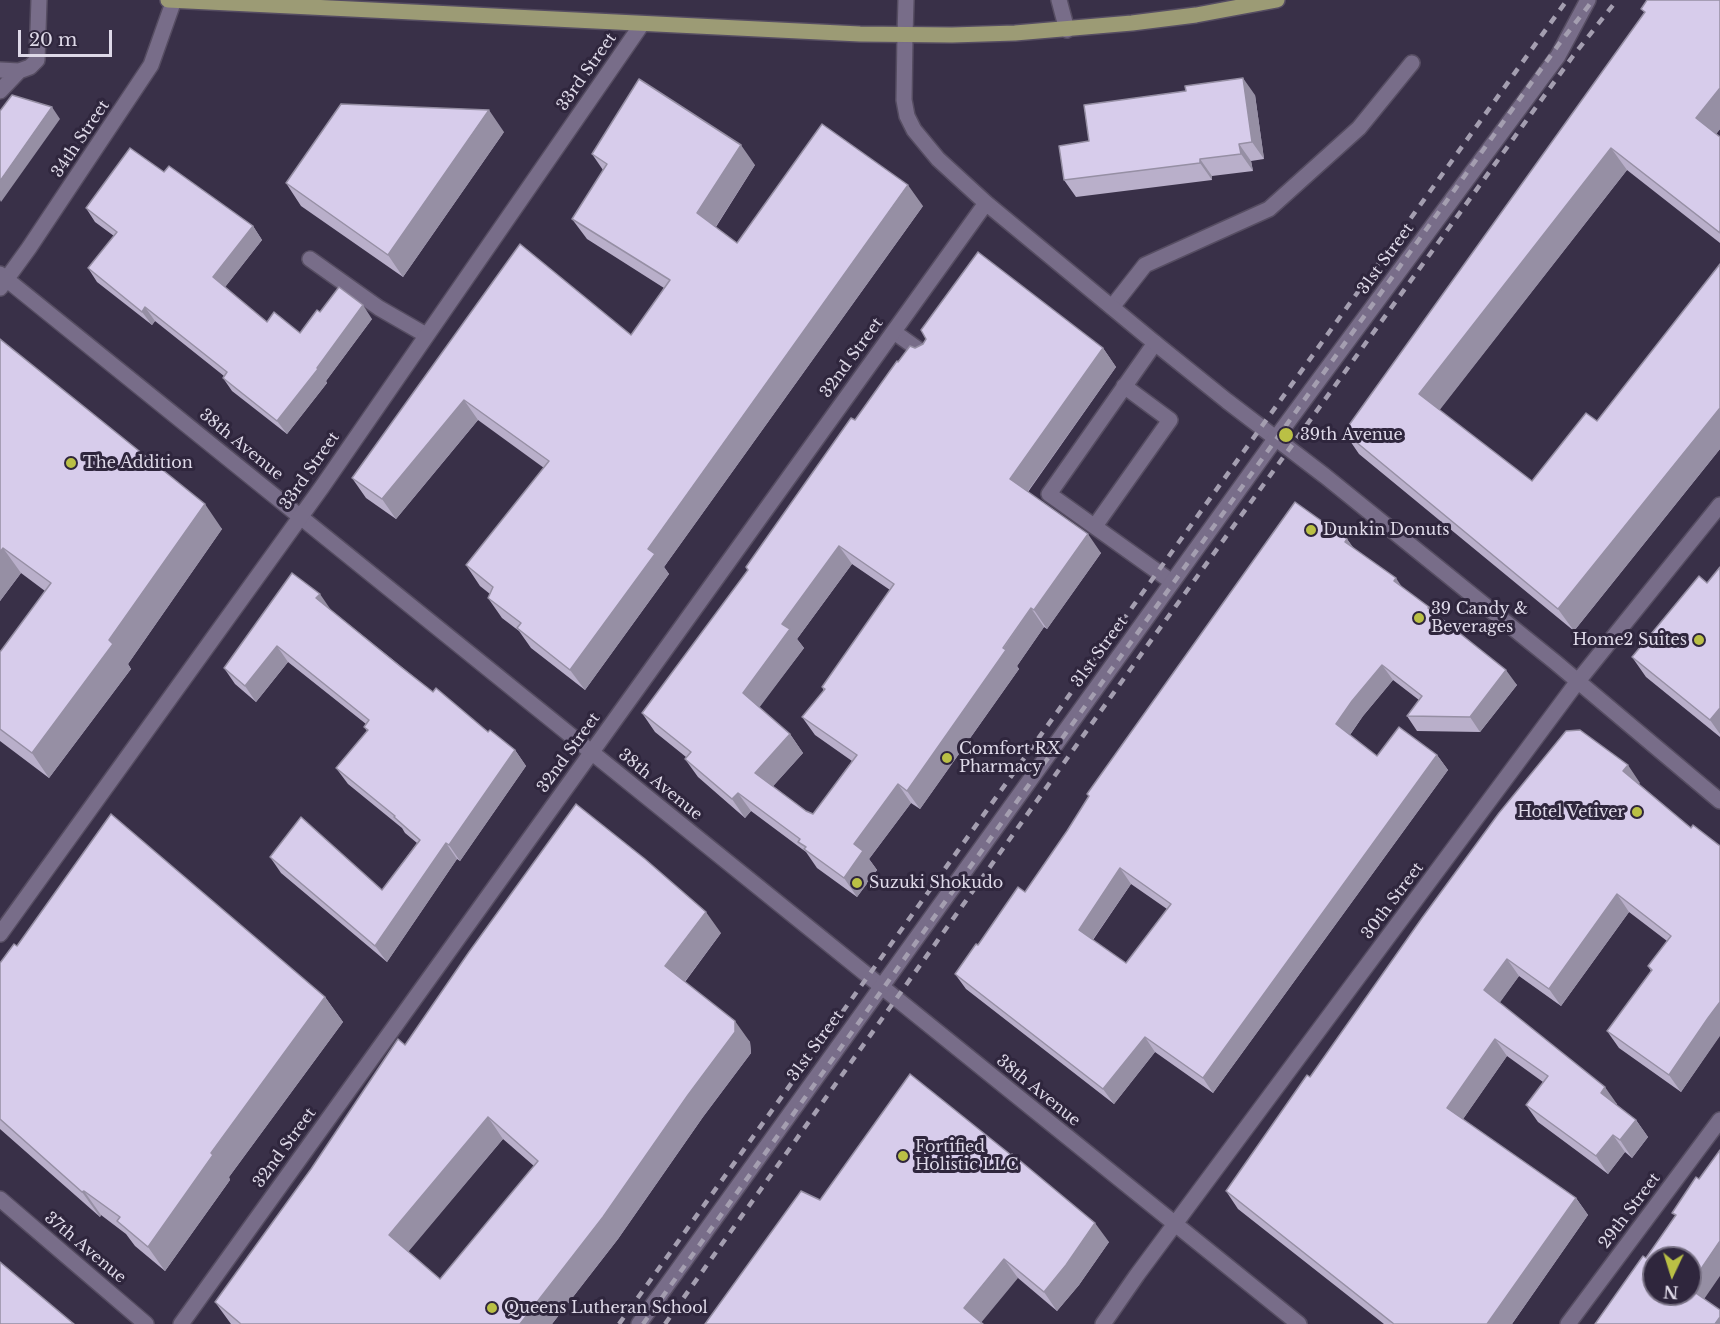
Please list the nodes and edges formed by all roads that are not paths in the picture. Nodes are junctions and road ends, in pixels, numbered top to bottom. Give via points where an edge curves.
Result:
1 (39, 0) edge
2 (168, 0) edge
3 (174, 0) edge
4 (906, 0) edge
5 (1059, 0) edge
6 (1277, 0) edge
7 (1588, 0) edge
8 (642, 24) junction
9 (1067, 30) junction
10 (905, 34) junction
11 (1412, 63) dead end
12 (0, 70) edge
13 (19, 71) junction
14 (0, 91) edge
15 (986, 203) junction
16 (310, 259) dead end
17 (2, 280) edge
18 (1112, 307) junction
19 (894, 332) junction
20 (426, 335) junction
21 (1155, 342) junction
22 (928, 357) edge
23 (1124, 386) junction
24 (1276, 438) junction
25 (1720, 505) edge
26 (300, 517) junction
27 (1095, 526) junction
28 (1172, 582) junction
29 (1578, 681) junction
30 (592, 753) junction
31 (1719, 796) edge
32 (0, 934) edge
33 (880, 988) junction
34 (1720, 1120) edge
35 (0, 1199) edge
36 (1176, 1224) junction
37 (146, 1324) edge
38 (181, 1324) edge
39 (639, 1324) edge
40 (1103, 1324) edge
41 (1299, 1324) edge
42 (1568, 1324) edge

1 - 13 street via 37,60
2 - 3 main road
3 - 8 main road
3 - 17 street, 34th Street via 151,65
4 - 10 street
5 - 9 street
6 - 9 main road via 1196,15
7 - 24 street, 31st Street via 1558,56
8 - 10 main road
8 - 20 street, 33rd Street
9 - 10 main road
10 - 15 street via 904,100 914,130 938,159
11 - 18 street via 1359,128 1269,209 1145,265
12 - 13 street
13 - 14 street
15 - 18 street
15 - 19 street, 32nd Street
16 - 20 street via 379,308
17 - 26 street, 38th Avenue
18 - 21 street
19 - 22 street
19 - 30 street, 32nd Street
20 - 26 street, 33rd Street
21 - 23 street
21 - 24 street
23 - 27 street via 1170,420
23 - 27 street via 1049,494
24 - 28 street, 31st Street
24 - 29 street
25 - 29 street, 30th Street
26 - 30 street, 38th Avenue
26 - 32 street, 33rd Street
27 - 28 street
28 - 33 street, 31st Street
29 - 31 street
29 - 36 street, 30th Street
30 - 33 street, 38th Avenue
30 - 38 street, 32nd Street
33 - 36 street, 38th Avenue
33 - 39 street, 31st Street
34 - 42 street, 29th Street
35 - 37 street, 37th Avenue
36 - 40 street, 30th Street
36 - 41 street, 38th Avenue

